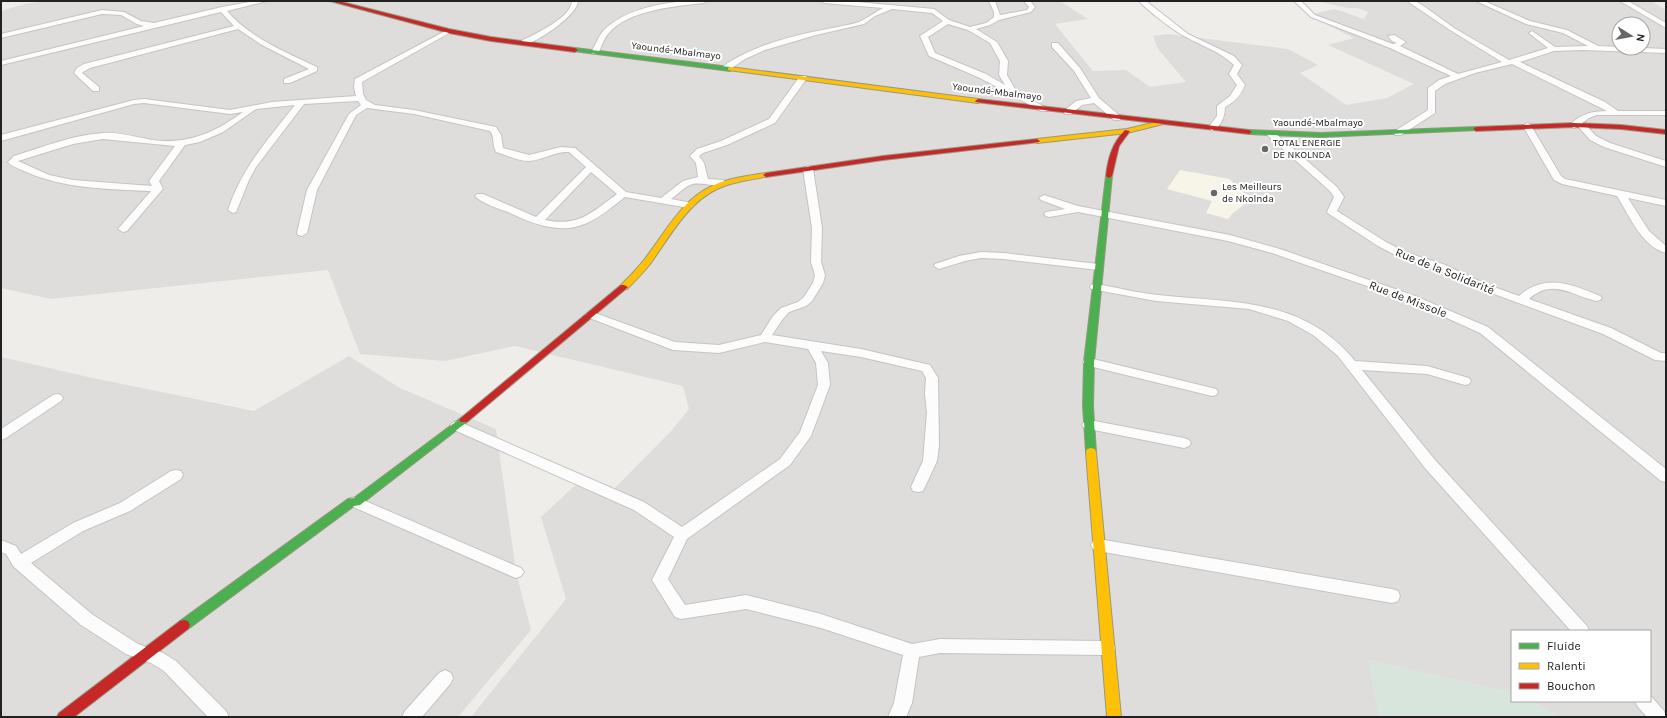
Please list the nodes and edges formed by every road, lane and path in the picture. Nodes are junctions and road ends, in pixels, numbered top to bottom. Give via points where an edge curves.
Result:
1 (264, 1) edge
2 (332, 1) edge
3 (353, 1) edge
4 (575, 1) edge
5 (704, 1) edge
6 (824, 1) edge
7 (992, 1) edge
8 (1027, 1) edge
9 (1142, 1) edge
10 (1296, 1) edge
11 (1410, 1) edge
12 (1479, 1) edge
13 (1623, 1) edge
14 (883, 3) edge
15 (343, 4) junction
16 (892, 6) junction
17 (222, 9) junction
18 (997, 18) junction
19 (946, 21) junction
20 (159, 24) junction
21 (239, 26) junction
22 (1666, 26) edge
23 (970, 29) junction
24 (449, 31) junction
25 (1532, 33) dead end
26 (1, 36) edge
27 (1392, 36) dead end
28 (524, 43) junction
29 (1055, 45) dead end
30 (1393, 46) junction
31 (1598, 48) junction
32 (1552, 49) junction
33 (1666, 51) edge
34 (595, 52) junction
35 (1510, 62) junction
36 (1, 63) edge
37 (726, 68) junction
38 (1458, 77) junction
39 (803, 78) junction
40 (287, 81) dead end
41 (96, 89) dead end
42 (1013, 93) junction
43 (1096, 100) junction
44 (302, 102) junction
45 (364, 102) junction
46 (253, 108) junction
47 (1044, 109) junction
48 (1068, 112) junction
49 (1615, 112) junction
50 (1666, 113) edge
51 (1117, 118) junction
52 (1161, 123) junction
53 (1527, 126) junction
54 (1578, 126) junction
55 (1212, 128) junction
56 (1127, 131) junction
57 (1666, 132) edge
58 (1398, 133) junction
59 (1271, 134) junction
60 (1, 138) edge
61 (182, 143) junction
62 (1666, 164) edge
63 (591, 167) junction
64 (808, 169) junction
65 (703, 179) junction
66 (723, 183) junction
67 (158, 189) junction
68 (623, 194) junction
69 (1621, 194) junction
70 (480, 196) dead end
71 (1044, 198) dead end
72 (663, 201) junction
73 (1666, 202) edge
74 (689, 205) junction
75 (1076, 209) junction
76 (233, 210) dead end
77 (1104, 213) junction
78 (1049, 214) dead end
79 (538, 221) junction
80 (123, 229) dead end
81 (302, 233) dead end
82 (1666, 250) edge
83 (939, 266) dead end
84 (1098, 267) junction
85 (1095, 287) junction
86 (1596, 298) dead end
87 (1521, 300) junction
88 (591, 315) junction
89 (765, 338) junction
90 (812, 346) junction
91 (1664, 359) edge
92 (1089, 362) junction
93 (1352, 365) junction
94 (1465, 381) dead end
95 (1212, 392) dead end
96 (57, 398) dead end
97 (1089, 425) junction
98 (457, 426) junction
99 (1, 435) edge
100 (1184, 443) dead end
101 (176, 475) dead end
102 (1666, 477) edge
103 (918, 487) dead end
104 (356, 502) junction
105 (682, 535) junction
106 (1098, 545) junction
107 (1, 546) edge
108 (19, 564) junction
109 (516, 572) dead end
110 (1392, 596) dead end
111 (1580, 630) edge
112 (1107, 648) junction
113 (912, 651) junction
114 (145, 654) junction
115 (446, 678) dead end
116 (1645, 702) edge
117 (64, 717) edge
118 (220, 717) edge
119 (412, 717) edge
120 (897, 717) edge
121 (1114, 717) edge
122 (1658, 717) edge

1 - 17 street
2 - 15 main road, Yaoundé-Mbalmayo
3 - 15 street
4 - 28 street via 567,16
5 - 34 street via 658,7 633,14 606,32
6 - 14 street
7 - 18 street
8 - 18 street via 1032,7 1029,11
9 - 55 street via 1186,35 1231,58 1238,65 1233,74 1241,85 1238,93 1231,102 1221,106 1221,116
10 - 30 street via 1313,16
11 - 35 street via 1452,29
12 - 31 street via 1528,24 1565,31
13 - 22 street
14 - 16 street
15 - 24 main road, Yaoundé-Mbalmayo
16 - 19 street via 934,11
16 - 37 street via 862,23 762,48
17 - 20 street
17 - 21 street via 232,22
18 - 23 street via 988,24
19 - 23 street
19 - 42 street via 924,36 932,54 984,76
20 - 26 street via 144,25 122,13 102,12
20 - 36 street
21 - 40 street via 314,69
21 - 41 street via 80,70 78,73
23 - 42 street via 987,37 999,50 1004,61 1003,75
24 - 28 main road, Yaoundé-Mbalmayo
24 - 45 street via 358,81
25 - 32 street
27 - 30 street via 1402,42
28 - 34 main road, Yaoundé-Mbalmayo
29 - 43 street via 1077,70
30 - 38 street
31 - 32 street
31 - 33 street
32 - 35 street
34 - 37 main road, Yaoundé-Mbalmayo
35 - 38 street
35 - 49 street
37 - 39 main road, Yaoundé-Mbalmayo
38 - 58 street via 1442,82 1431,90 1432,111
39 - 47 main road, Yaoundé-Mbalmayo
39 - 65 street via 772,121 700,151 694,156 700,163
42 - 47 street
43 - 48 street via 1079,103
43 - 51 street
44 - 45 street
44 - 46 street
44 - 76 street via 263,151 244,180 236,196
45 - 63 street via 493,129 498,133 499,150 518,156 530,158 558,150 572,150
45 - 81 street via 353,114 312,190
46 - 60 street via 220,112 144,101 134,102
46 - 61 street via 221,131
47 - 48 main road, Yaoundé-Mbalmayo
48 - 51 main road, Yaoundé-Mbalmayo
49 - 50 street
49 - 54 street via 1586,116
51 - 52 main road, Yaoundé-Mbalmayo
52 - 55 main road, Yaoundé-Mbalmayo
52 - 56 main road
53 - 54 main road, Yaoundé-Mbalmayo
53 - 58 main road, Yaoundé-Mbalmayo
53 - 69 street via 1558,178 1570,184
54 - 57 main road, Yaoundé-Mbalmayo
54 - 62 street via 1593,138 1608,145
55 - 59 main road, Yaoundé-Mbalmayo
56 - 64 main road via 955,149
56 - 77 main road via 1118,140 1112,157
58 - 59 main road, Yaoundé-Mbalmayo
59 - 87 street, Rue de la Solidarité via 1334,189 1339,197 1332,212 1403,255 1439,266 1479,285
61 - 67 street via 154,181
61 - 67 street via 158,143 101,136 17,158 12,162 46,177 66,181
63 - 68 street
63 - 79 street
64 - 66 main road
64 - 89 street via 817,228 816,262 820,275 818,283 808,299 781,314
65 - 66 street via 701,181
65 - 72 street via 686,183
66 - 74 main road
67 - 80 street
68 - 72 street
68 - 79 street via 583,222 557,226
69 - 73 street
69 - 82 street via 1657,246
70 - 79 street
71 - 75 street
72 - 74 street
74 - 88 main road via 631,281
75 - 77 street, Rue de Missole
75 - 78 street
77 - 84 main road
77 - 102 street, Rue de Missole via 1230,238 1276,251 1411,298 1484,330
83 - 84 street via 981,255
84 - 85 main road
85 - 92 main road
85 - 93 street via 1156,298 1249,306 1266,310 1292,319 1317,332
86 - 87 street via 1562,286 1550,285 1536,288
87 - 91 street, Rue de la Solidarité via 1607,331
88 - 89 street via 673,346 719,349
88 - 98 main road
89 - 90 street
90 - 103 street via 861,353 926,368 932,378 932,446 930,461
90 - 105 street via 822,363 824,385 806,433 786,462
92 - 95 street
92 - 97 main road
93 - 94 street via 1427,370
93 - 111 street via 1430,464
96 - 99 street
97 - 100 street
97 - 106 main road
98 - 104 main road
98 - 105 street via 638,506
101 - 108 street via 125,507 78,527
104 - 109 street
104 - 114 main road via 352,502
105 - 113 street via 660,580 681,612 746,602 821,621
106 - 110 street
106 - 112 main road
107 - 108 street via 11,550
108 - 114 street via 87,620 132,649
112 - 113 street via 940,646
112 - 121 main road
113 - 120 street via 903,703
114 - 117 main road
114 - 118 street via 170,666
115 - 119 street
116 - 122 street

